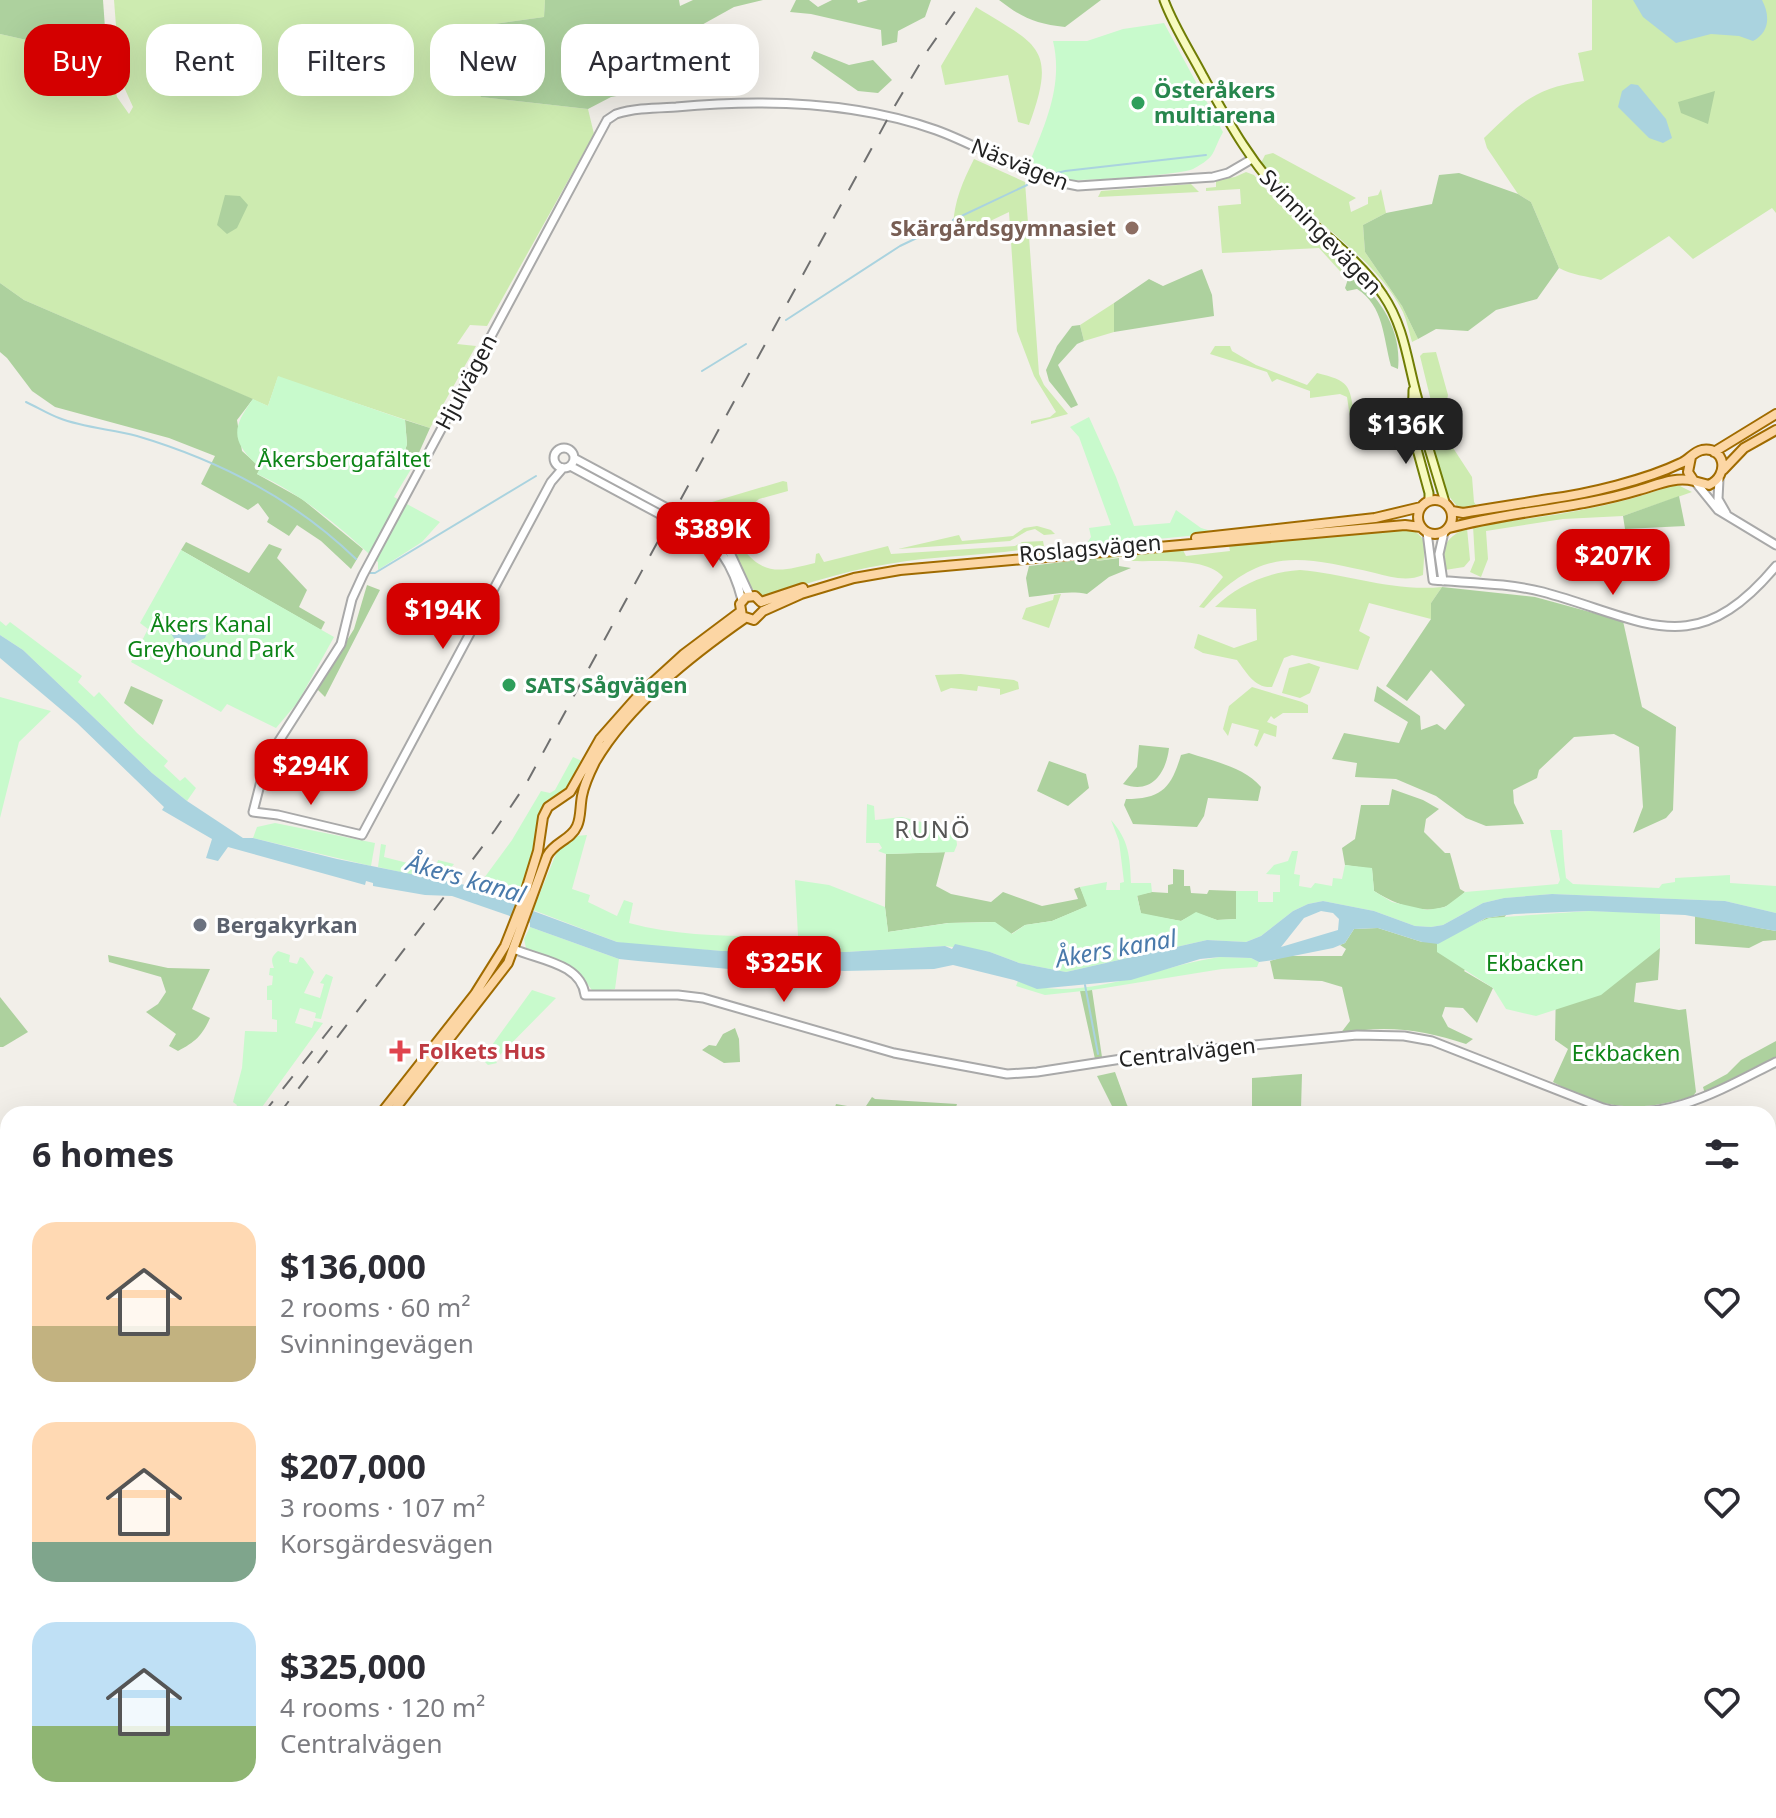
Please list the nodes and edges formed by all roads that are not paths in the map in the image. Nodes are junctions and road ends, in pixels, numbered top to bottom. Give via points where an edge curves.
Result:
1 (1164, 0) edge
2 (789, 105) joint
3 (1252, 159) junction
4 (1413, 388) junction
5 (1411, 410) junction
6 (1421, 410) junction
7 (1776, 414) edge
8 (1423, 429) junction
9 (1776, 430) edge
10 (1412, 431) junction
11 (1714, 452) junction
12 (1691, 457) junction
13 (1721, 475) junction
14 (1695, 482) junction
15 (1445, 502) junction
16 (1425, 504) junction
17 (1452, 511) junction
18 (1730, 518) junction
19 (680, 520) junction
20 (696, 527) junction
21 (1424, 530) junction
22 (1446, 530) junction
23 (1776, 545) edge
24 (1776, 566) edge
25 (1443, 581) junction
26 (746, 598) junction
27 (762, 606) junction
28 (743, 615) junction
29 (559, 802) junction
30 (579, 816) junction
31 (543, 825) junction
32 (569, 835) junction
33 (526, 905) junction
34 (520, 922) junction
35 (514, 949) junction
36 (1776, 1062) edge
37 (392, 1106) edge
38 (393, 1106) edge
39 (1601, 1106) edge
40 (1675, 1106) edge

1 - 3 main road, Svinningevägen
2 - 3 street, Näsvägen via 906,121 1078,186 1213,177
2 - 19 street, Hjulvägen via 741,101 624,111 607,120 363,575 341,644 277,744 253,812 362,835 552,480 566,464
3 - 4 main road, Svinningevägen via 1287,201 1376,285 1403,336
4 - 5 main road, Svinningevägen
4 - 6 main road, Svinningevägen
5 - 6 main road
5 - 10 main road via 1405,424
6 - 8 main road via 1428,420
7 - 11 main road
8 - 10 main road
8 - 15 main road
9 - 13 main road via 1744,448
10 - 16 main road via 1429,493
11 - 12 main road via 1700,450
11 - 13 main road via 1721,459
12 - 14 main road via 1688,472
12 - 17 main road via 1585,493
13 - 14 main road via 1709,485
13 - 18 street via 1718,499
14 - 18 street
14 - 22 main road via 1678,479 1599,502 1487,518
15 - 16 main road
15 - 17 main road
16 - 21 main road via 1418,514
16 - 27 main road, Roslagsvägen via 1375,518 1314,526 877,568
17 - 22 main road
18 - 23 street
19 - 20 street via 693,516
19 - 20 street via 685,533
20 - 26 street via 726,544
21 - 22 main road
21 - 25 street via 1433,580
21 - 27 main road, Roslagsvägen via 1412,524 900,570
22 - 25 street via 1439,554
24 - 25 street via 1756,590 1717,619 1679,627 1645,624 1539,591
26 - 27 main road
26 - 28 main road
27 - 28 main road via 754,620
28 - 29 main road via 684,654 638,696 600,739
28 - 30 main road via 674,673 616,732 588,777
29 - 30 main road via 572,806
29 - 31 main road via 548,807
30 - 32 main road
31 - 32 main road via 556,837
31 - 33 main road
32 - 33 main road via 550,850
33 - 34 main road
34 - 35 main road
34 - 37 main road via 484,982
35 - 38 main road via 500,976
35 - 39 street, Centralvägen via 569,971 580,980 585,995 703,998 894,1053 1007,1074 1245,1045 1404,1036 1432,1041
36 - 40 street, Centralvägen via 1704,1098

